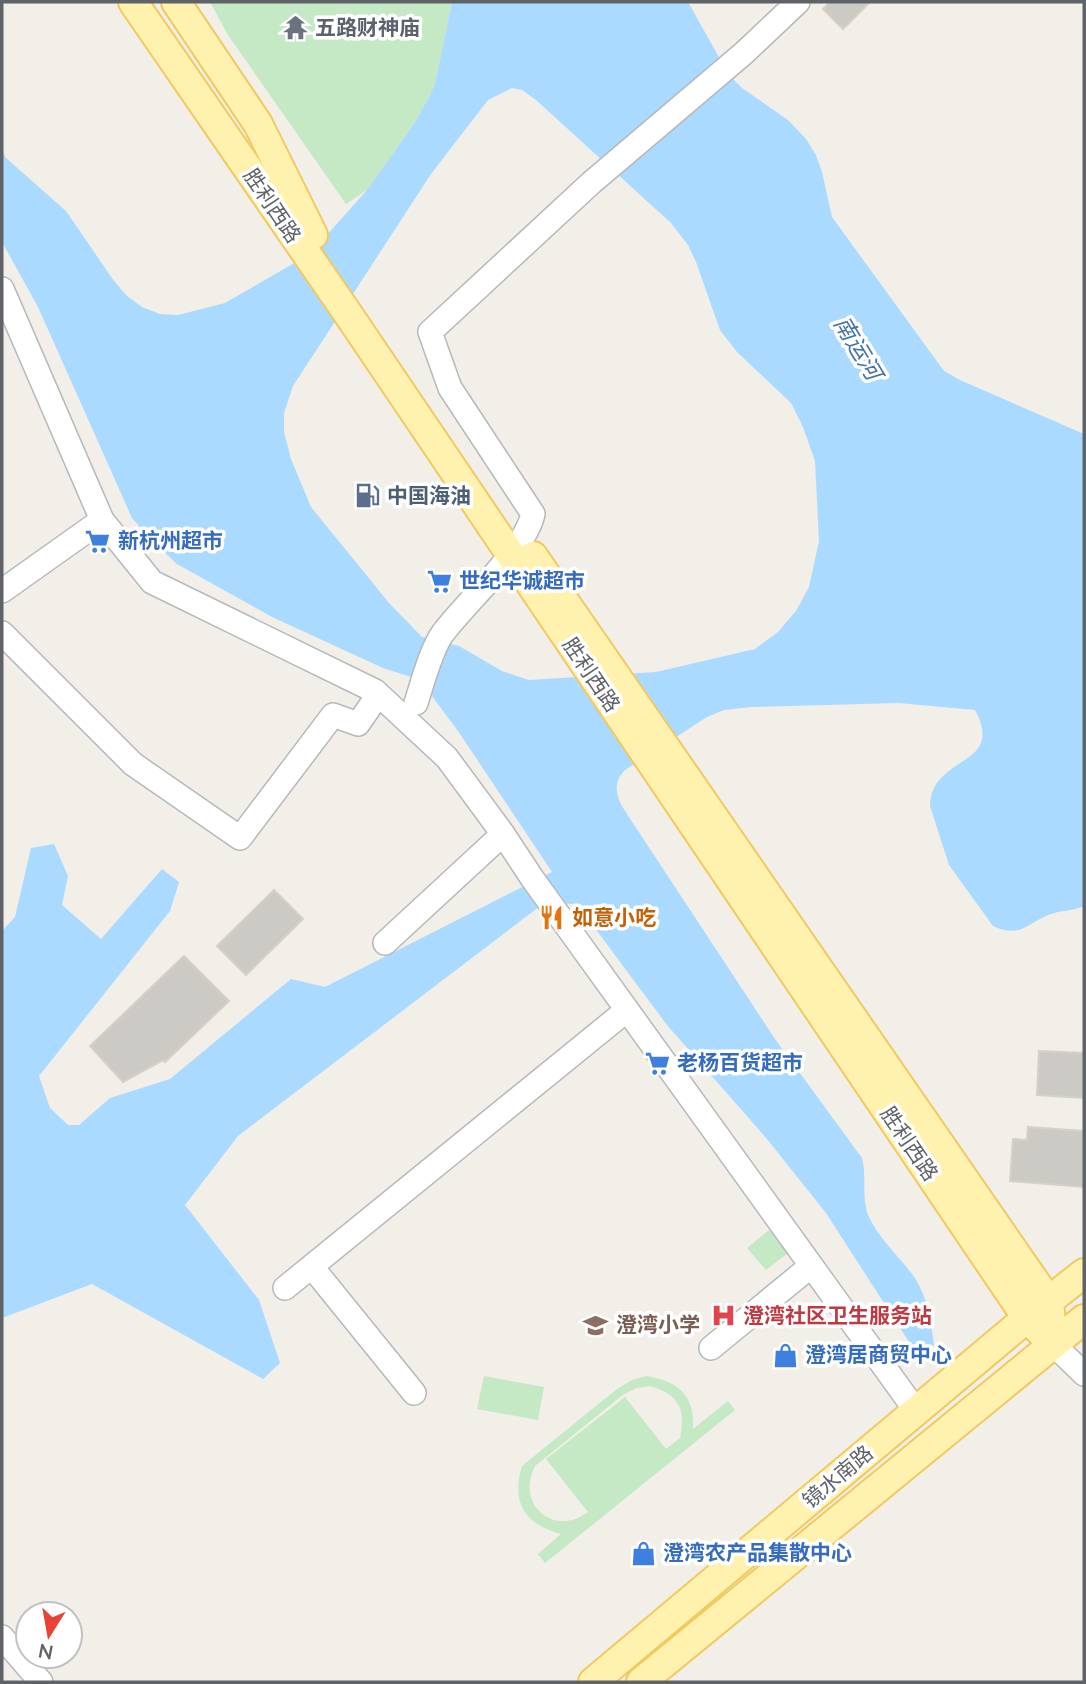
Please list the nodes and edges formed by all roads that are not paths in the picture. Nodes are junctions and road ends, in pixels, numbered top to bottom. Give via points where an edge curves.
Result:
1 (127, 2) edge
2 (133, 2) edge
3 (154, 2) edge
4 (176, 2) edge
5 (798, 2) edge
6 (168, 53) junction
7 (311, 242) junction
8 (2, 289) edge
9 (102, 520) junction
10 (515, 546) junction
11 (2, 591) edge
12 (2, 633) edge
13 (377, 693) junction
14 (417, 698) junction
15 (447, 758) junction
16 (503, 834) junction
17 (385, 943) dead end
18 (627, 1010) junction
19 (312, 1266) junction
20 (811, 1266) junction
21 (1084, 1273) edge
22 (285, 1289) dead end
23 (1038, 1310) junction
24 (1084, 1319) edge
25 (1053, 1344) junction
26 (711, 1348) dead end
27 (1084, 1374) edge
28 (414, 1393) dead end
29 (916, 1411) junction
30 (2, 1637) edge
31 (41, 1682) edge
32 (593, 1682) edge
33 (641, 1682) edge

1 - 6 main road
2 - 6 main road, 胜利西路
3 - 7 main road, 胜利西路
4 - 7 main road via 258,124
5 - 10 street via 430,332 450,388 533,513 530,527
6 - 7 main road, 胜利西路
7 - 10 main road, 胜利西路
8 - 9 street
9 - 11 street
9 - 13 street via 152,582
10 - 14 street via 441,635
10 - 23 main road, 胜利西路
12 - 13 street via 133,764 240,838 333,715 358,724
13 - 14 street
13 - 15 street
14 - 15 street
15 - 16 street
16 - 17 street
16 - 18 street
18 - 19 street
18 - 20 street
19 - 22 street
19 - 28 street
20 - 26 street
20 - 29 street
21 - 23 main road, 镜水南路
23 - 25 main road, 胜利西路
23 - 29 main road, 镜水南路
24 - 25 main road, 镜水南路
25 - 27 street, 胜利西路
25 - 33 main road, 镜水南路
29 - 32 main road, 镜水南路
30 - 31 street

